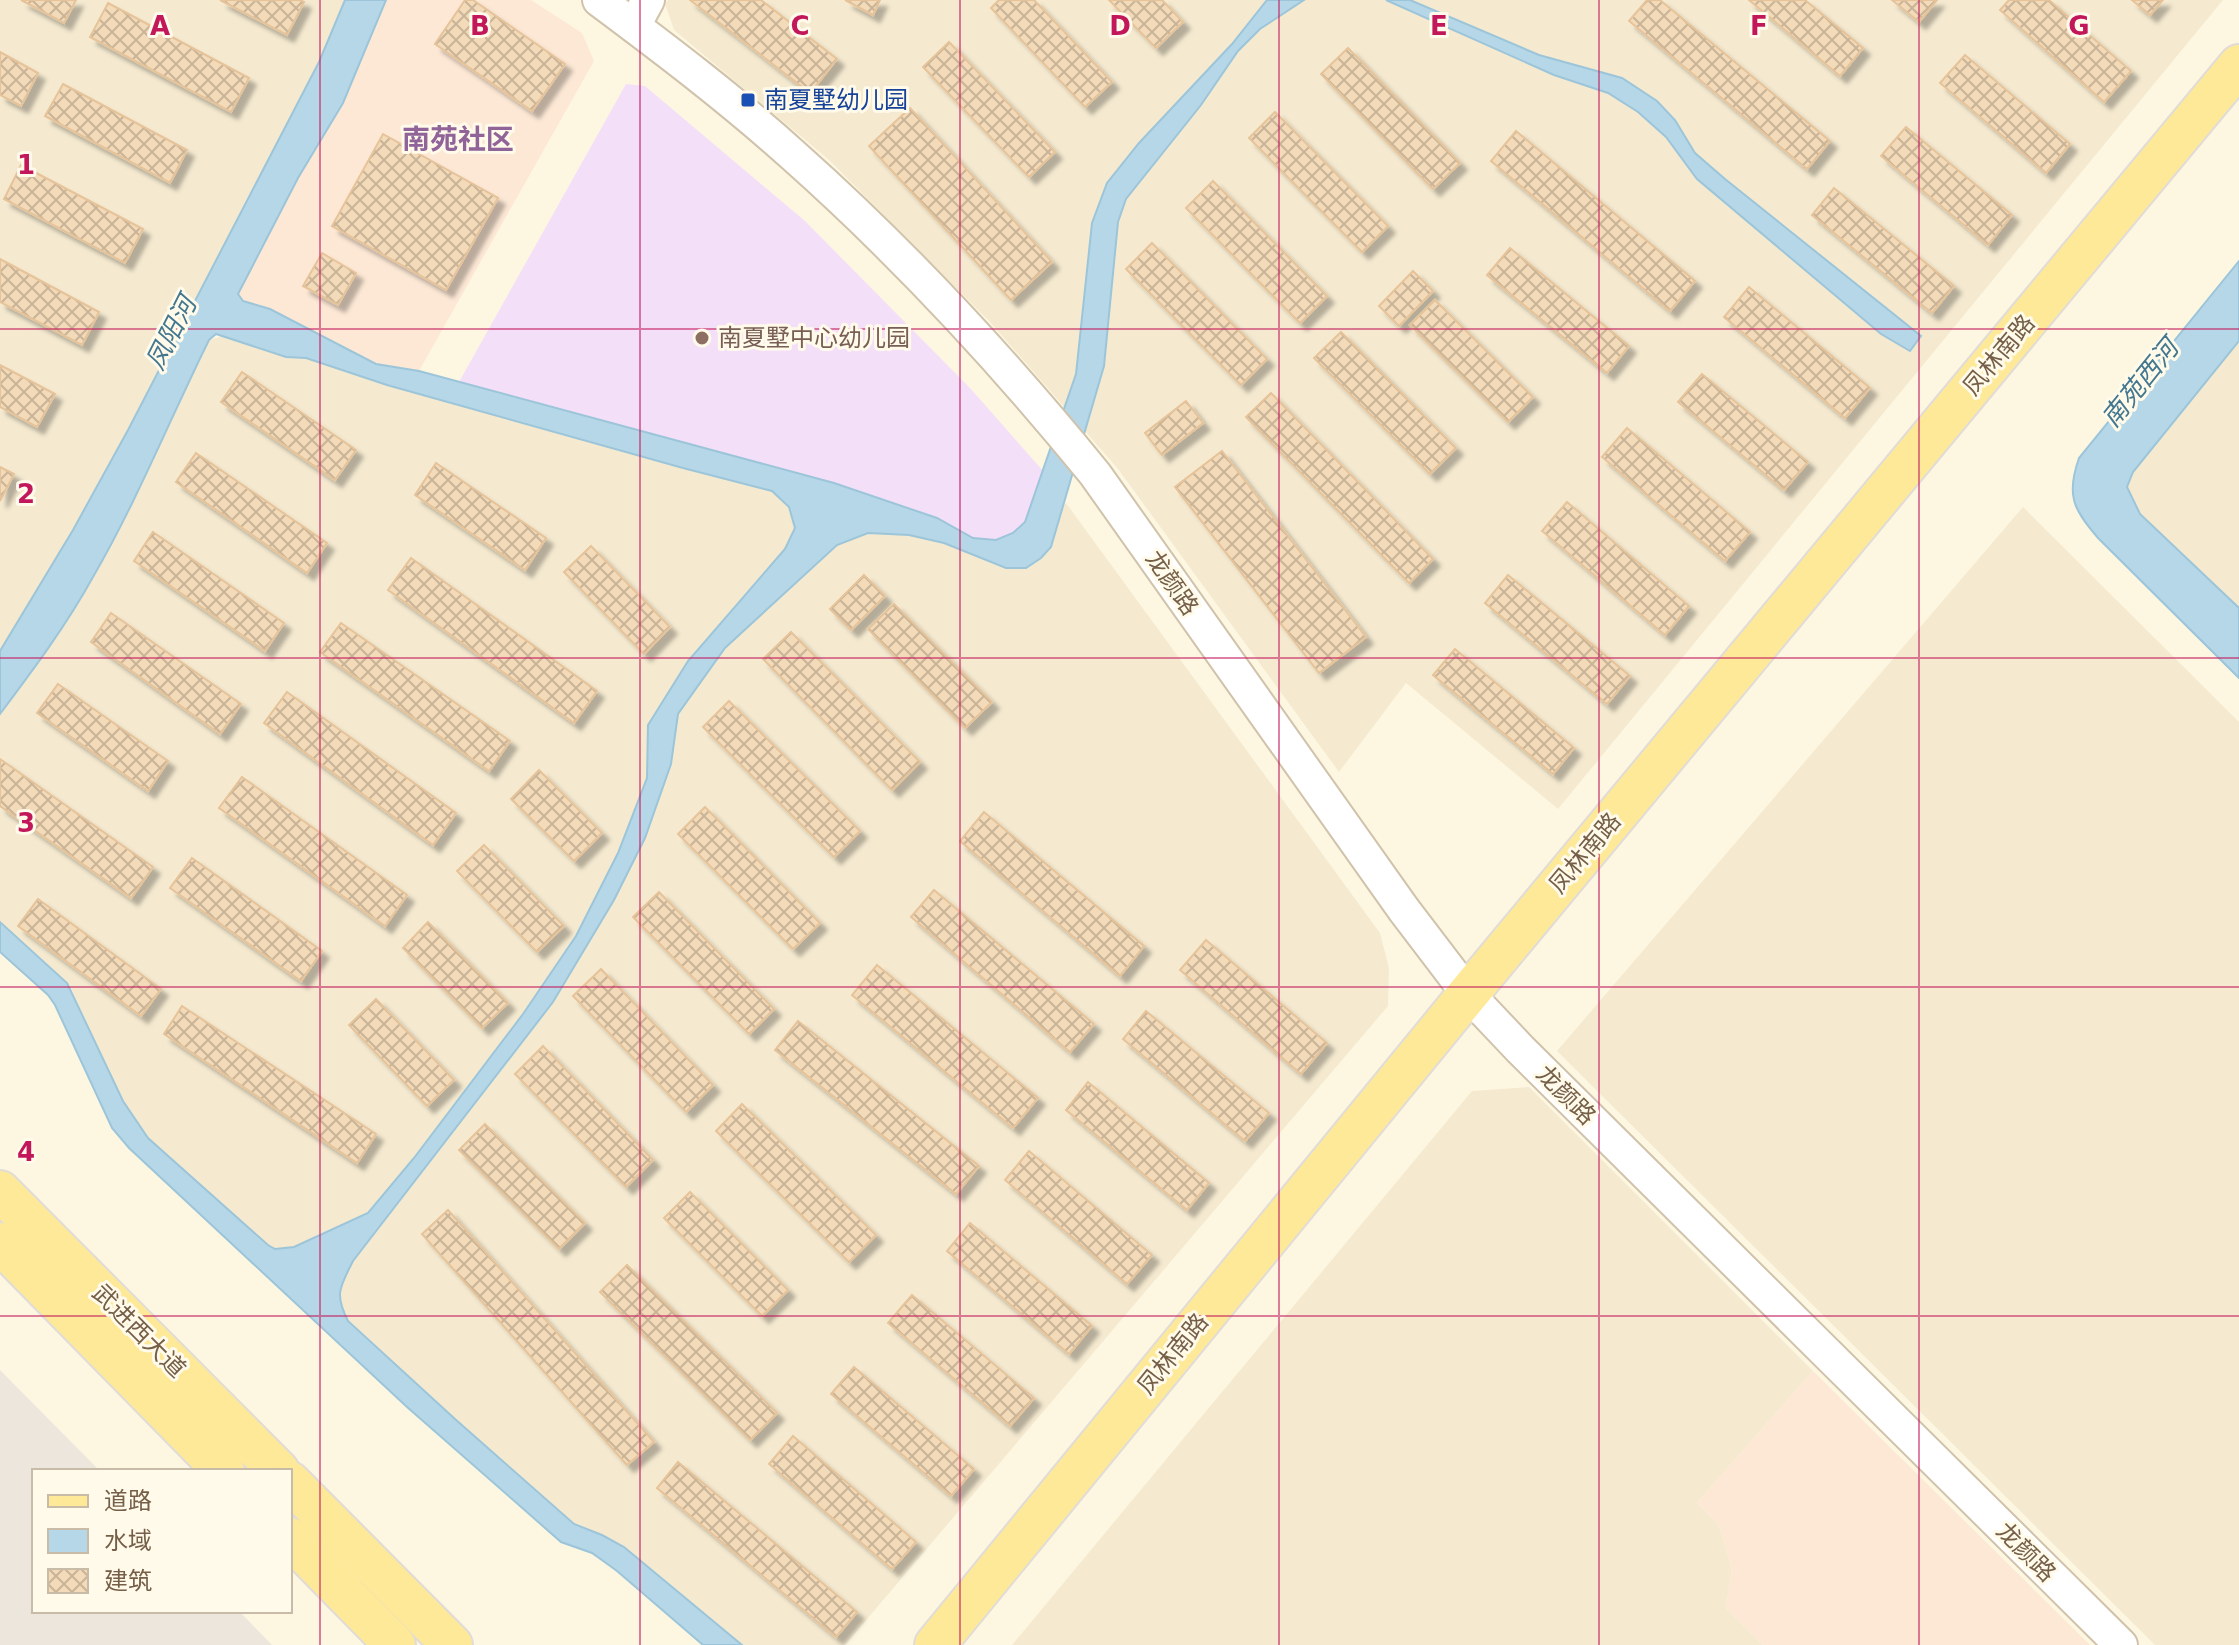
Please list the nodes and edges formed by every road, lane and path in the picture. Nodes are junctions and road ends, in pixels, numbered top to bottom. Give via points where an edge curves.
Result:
1 (599, 0) edge
2 (641, 13) edge
3 (2239, 65) edge
4 (2239, 101) edge
5 (1476, 1003) junction
6 (0, 1191) edge
7 (0, 1243) edge
8 (222, 1469) edge
9 (277, 1469) edge
10 (292, 1484) edge
11 (292, 1540) edge
12 (395, 1645) edge
13 (452, 1645) edge
14 (935, 1645) edge
15 (962, 1645) edge
16 (2121, 1645) edge

1 - 2 street, 龙颜路
2 - 5 street, 龙颜路 via 677,58 866,223 1040,407 1095,474 1404,910
3 - 5 main road, 凤林南路
4 - 5 main road, 凤林南路
5 - 14 main road, 凤林南路
5 - 15 main road, 凤林南路
5 - 16 street, 龙颜路
6 - 9 main road, 武进西大道
7 - 8 main road, 武进西大道
10 - 13 main road
11 - 12 main road

